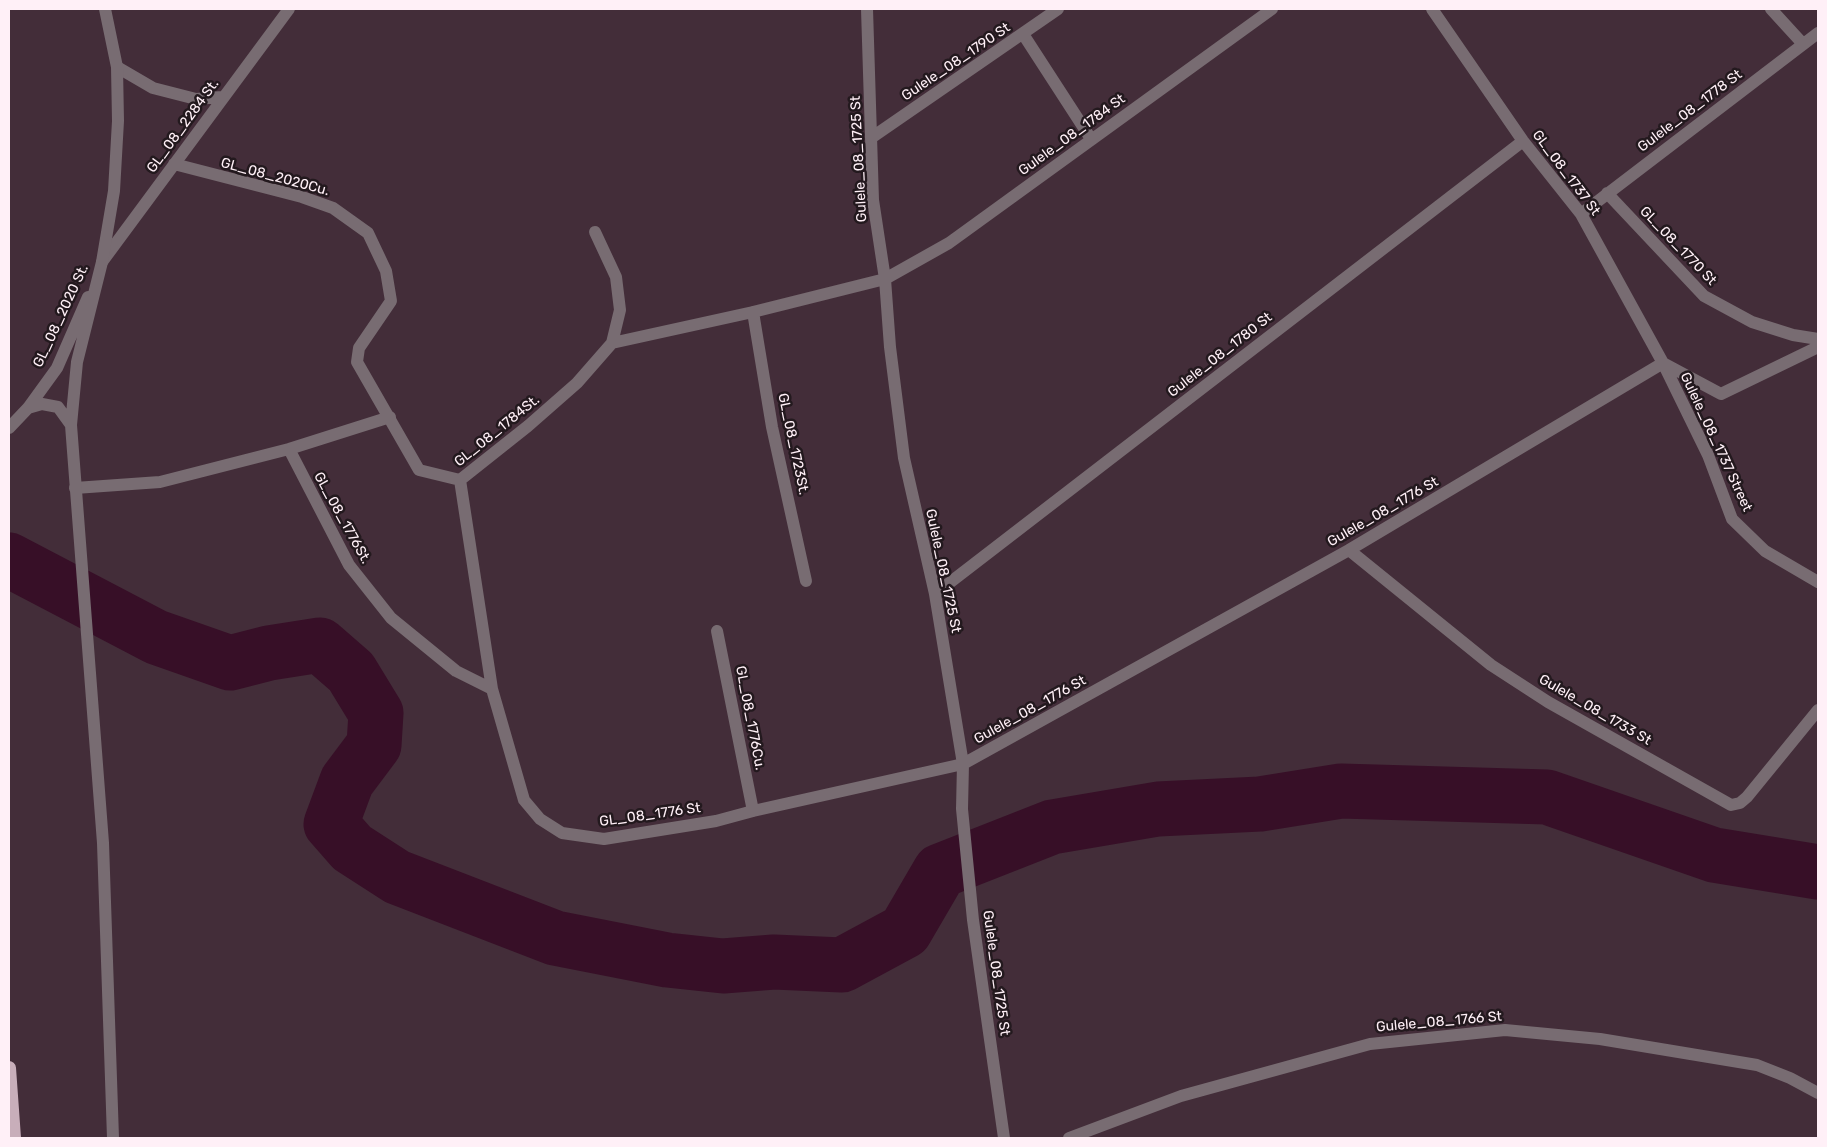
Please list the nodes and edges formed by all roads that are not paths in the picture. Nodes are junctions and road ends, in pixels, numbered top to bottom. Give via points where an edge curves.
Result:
1 (105, 9) edge
2 (289, 9) edge
3 (867, 9) edge
4 (1058, 9) edge
5 (1272, 9) edge
6 (1432, 9) edge
7 (1771, 9) edge
8 (1818, 33) edge
9 (1023, 34) junction
10 (1803, 44) junction
11 (117, 67) junction
12 (222, 97) junction
13 (870, 138) junction
14 (1091, 139) junction
15 (1523, 141) junction
16 (174, 164) junction
17 (1607, 193) junction
18 (1581, 214) junction
19 (595, 232) dead end
20 (102, 262) junction
21 (885, 279) junction
22 (753, 312) junction
23 (1818, 339) edge
24 (612, 343) junction
25 (1818, 348) edge
26 (357, 362) joint
27 (1663, 363) junction
28 (28, 408) junction
29 (390, 417) junction
30 (71, 425) junction
31 (9, 428) edge
32 (289, 450) junction
33 (460, 480) junction
34 (75, 488) junction
35 (1349, 550) junction
36 (806, 581) dead end
37 (1818, 582) edge
38 (935, 594) junction
39 (717, 631) dead end
40 (492, 689) junction
41 (1818, 710) edge
42 (963, 764) junction
43 (753, 811) junction
44 (9, 1068) edge
45 (1818, 1093) edge
46 (14, 1134) edge
47 (113, 1138) edge
48 (1004, 1138) edge
49 (1069, 1138) edge

1 - 11 street
2 - 12 street, GL_08_2284 St.
3 - 13 street, Gulele_08_1725 St
4 - 9 street, Gulele_08_1790 St
5 - 14 street, Gulele_08_1784 St
6 - 15 street, GL_08_1737 St
7 - 10 street
8 - 10 street, Gulele_08_1778 St
9 - 13 street, Gulele_08_1790 St
9 - 14 street
10 - 17 street, Gulele_08_1778 St
11 - 12 street via 153,88 196,99
11 - 20 street via 114,190
12 - 16 street, GL_08_2284 St.
13 - 21 street, Gulele_08_1725 St via 873,200
14 - 21 street, Gulele_08_1784 St via 949,243
15 - 18 street, GL_08_1737 St
15 - 38 street, Gulele_08_1780 St
16 - 20 street, GL_08_2284 St.
16 - 26 street, GL_08_2020Cu. via 333,208 368,233 386,271 390,301 359,348
17 - 18 street, Gulele_08_1778 St
17 - 23 street, GL_08_1770 St via 1704,296 1752,322 1792,335
18 - 27 street, GL_08_1737 St
19 - 24 street via 616,277 620,310
20 - 28 street, GL_08_2020 St. via 57,368
20 - 30 street via 77,362
21 - 22 street
21 - 38 street, Gulele_08_1725 St via 904,458
22 - 24 street
22 - 36 street, GL_08_1723St. via 772,427
24 - 33 street, GL_08_1784St. via 577,383
25 - 27 street via 1721,394
26 - 29 street, GL_08_1784St.
27 - 35 street, Gulele_08_1776 St
27 - 37 street, Gulele_08_1737 Street via 1708,455 1732,519 1765,551
28 - 30 street via 42,404 58,406
28 - 31 street, GL_08_2020 St.
29 - 32 street
29 - 33 street, GL_08_1784St. via 419,470
30 - 34 street
32 - 34 street via 160,482
32 - 40 street, GL_08_1776St. via 349,565 391,618 456,671
33 - 40 street, GL_08_1776 St
34 - 47 street via 103,843
35 - 41 street, Gulele_08_1733 St via 1491,665 1548,702 1731,805 1747,797
35 - 42 street, Gulele_08_1776 St
38 - 42 street, Gulele_08_1725 St
39 - 43 street, GL_08_1776Cu.
40 - 43 street, GL_08_1776 St via 524,800 540,819 562,834 604,839 716,821
42 - 43 street, GL_08_1776 St
42 - 48 street, Gulele_08_1725 St via 962,809 973,920
44 - 46 highway
45 - 49 street, Gulele_08_1766 St via 1757,1065 1600,1039 1505,1030 1370,1044 1181,1096

